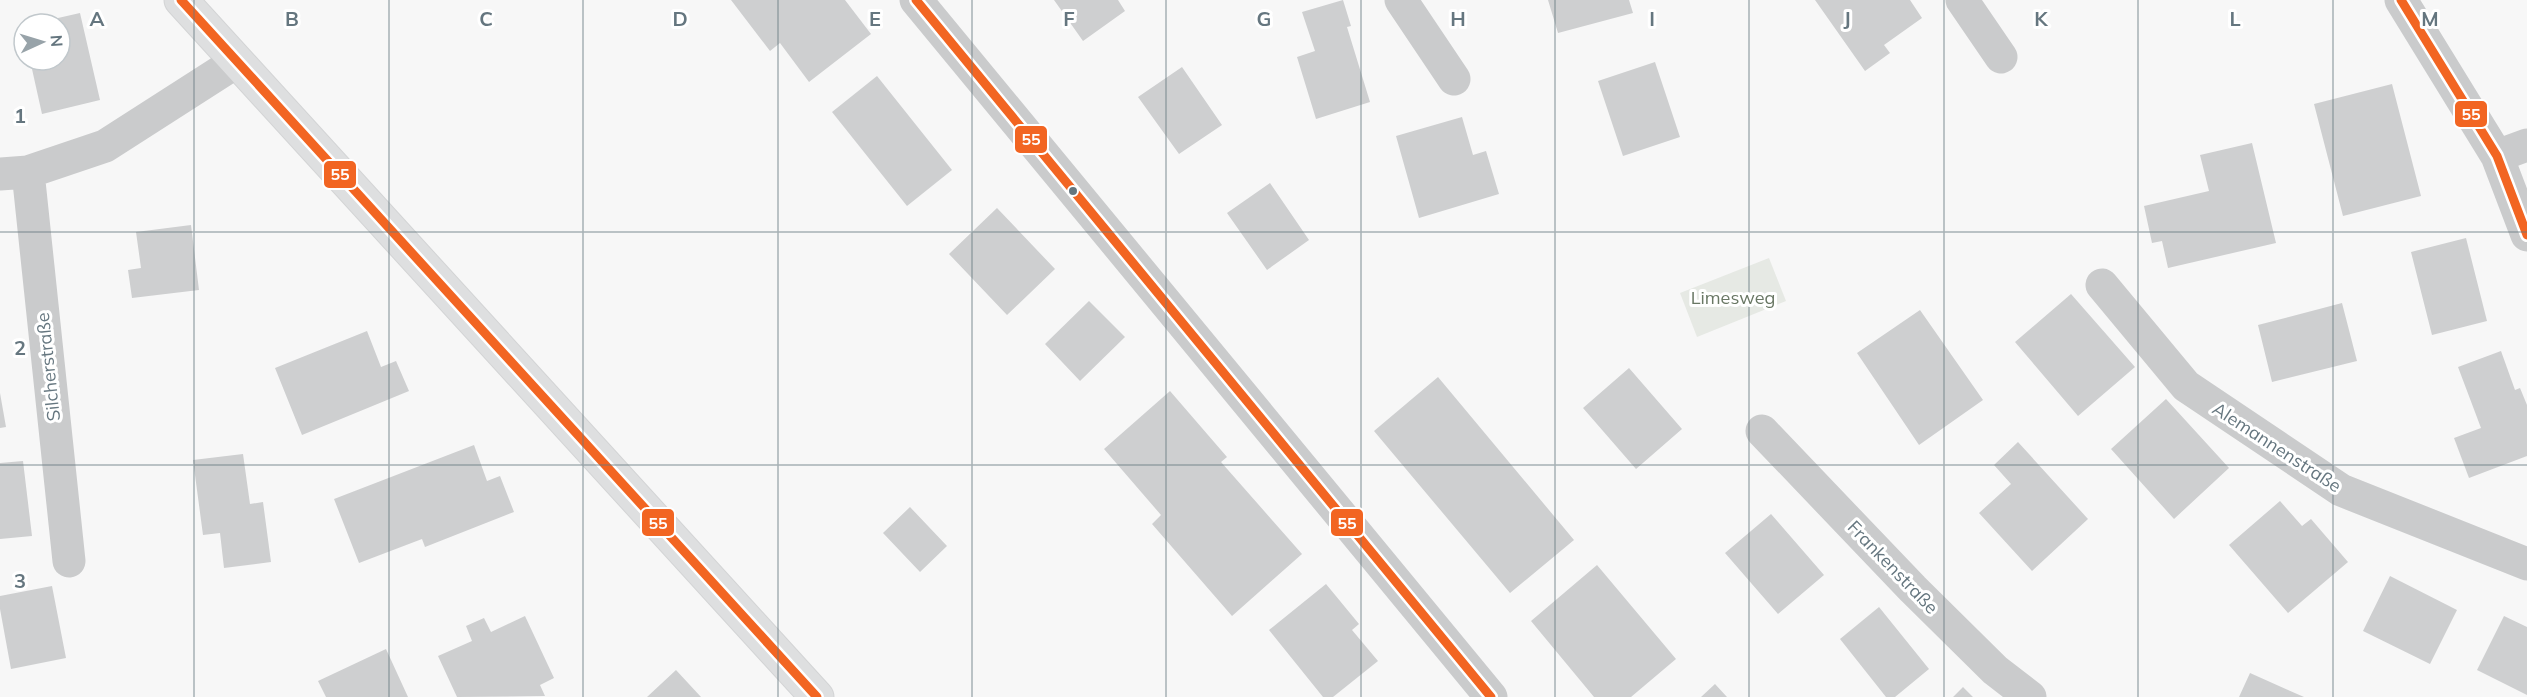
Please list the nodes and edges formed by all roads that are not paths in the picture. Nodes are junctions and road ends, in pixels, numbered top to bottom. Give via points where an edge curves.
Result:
1 (181, 0) edge
2 (916, 0) edge
3 (1401, 0) edge
4 (1962, 0) edge
5 (2401, 0) edge
6 (2001, 57) dead end
7 (236, 62) junction
8 (1454, 80) dead end
9 (2527, 145) edge
10 (2497, 156) junction
11 (14, 173) edge
12 (2527, 235) edge
13 (2102, 285) dead end
14 (1761, 431) dead end
15 (69, 561) dead end
16 (2527, 564) edge
17 (817, 697) edge
18 (1491, 697) edge
19 (2030, 697) edge

1 - 7 main road
2 - 18 street
3 - 8 street
4 - 6 street
5 - 10 street
7 - 11 street, Silcherstraße via 105,146
7 - 17 main road
9 - 10 street
10 - 12 street
11 - 15 street, Silcherstraße
13 - 16 street, Alemannenstraße via 2186,386 2341,490
14 - 19 street, Frankenstraße via 1995,670

